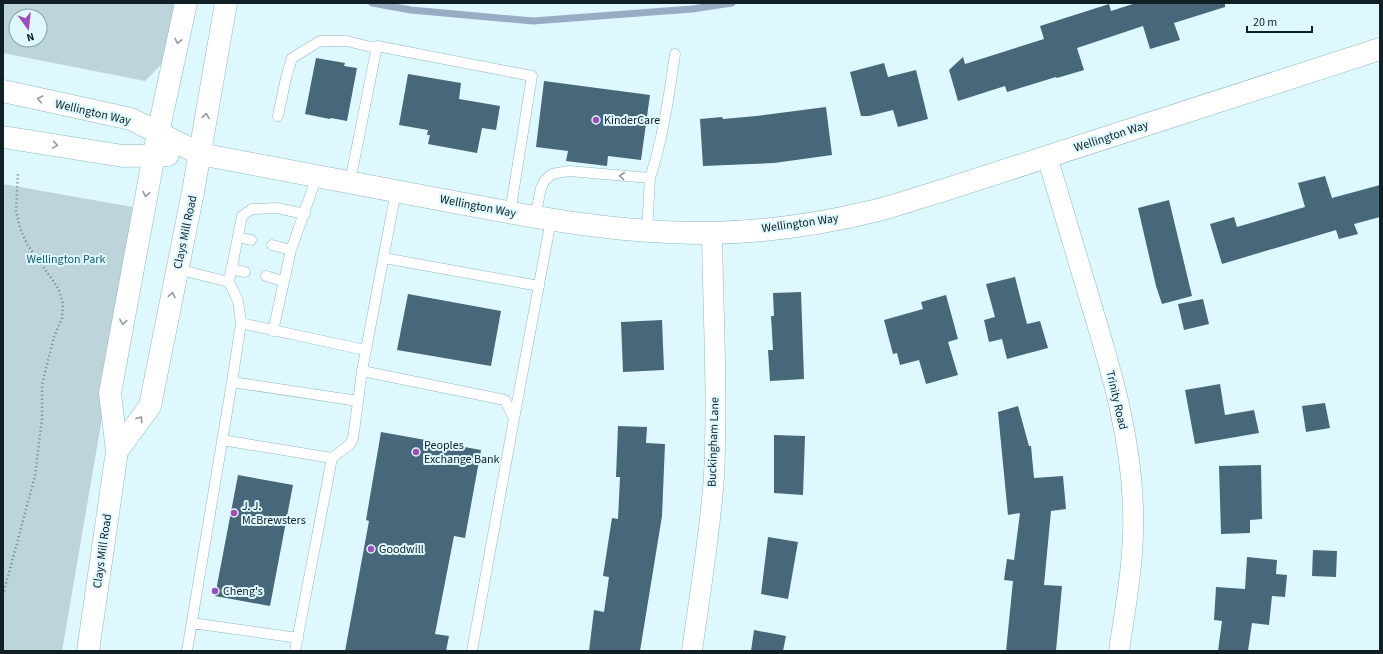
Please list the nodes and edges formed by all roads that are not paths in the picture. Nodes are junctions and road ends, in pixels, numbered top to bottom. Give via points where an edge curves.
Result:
1 (186, 3) edge
2 (226, 3) edge
3 (377, 46) junction
4 (1380, 49) edge
5 (675, 54) dead end
6 (3, 91) edge
7 (278, 116) dead end
8 (158, 133) junction
9 (3, 137) edge
10 (200, 154) junction
11 (153, 156) junction
12 (1047, 156) junction
13 (317, 176) junction
14 (650, 178) junction
15 (350, 182) junction
16 (396, 191) junction
17 (510, 213) junction
18 (305, 214) junction
19 (543, 218) junction
20 (647, 231) junction
21 (712, 233) junction
22 (238, 237) junction
23 (251, 240) dead end
24 (272, 245) dead end
25 (291, 250) junction
26 (384, 258) junction
27 (177, 269) junction
28 (231, 269) junction
29 (245, 272) dead end
30 (266, 276) dead end
31 (283, 281) junction
32 (229, 282) junction
33 (539, 286) junction
34 (241, 323) junction
35 (273, 331) junction
36 (365, 350) junction
37 (362, 371) junction
38 (232, 382) junction
39 (358, 401) junction
40 (514, 419) junction
41 (222, 440) junction
42 (117, 451) junction
43 (332, 458) junction
44 (192, 623) junction
45 (298, 638) junction
46 (88, 651) edge
47 (187, 651) edge
48 (295, 651) edge
49 (472, 651) edge
50 (692, 651) edge
51 (1119, 651) edge

1 -> 8 main road, Clays Mill Road
10 -> 2 main road, Clays Mill Road
3 - 7 lane via 375,48 347,41 320,41 292,58
3 - 15 lane
3 - 17 lane via 532,76
4 - 12 main road, Wellington Way
5 - 14 lane via 665,122
8 -> 6 main road, Wellington Way via 131,119
8 - 10 main road, Wellington Way
8 - 11 main road, Clays Mill Road
9 -> 11 main road, Wellington Way via 123,156
10 - 11 main road, Wellington Way
10 - 13 main road, Wellington Way
10 - 27 main road, Clays Mill Road
11 -> 42 main road, Clays Mill Road via 110,393
12 - 21 main road, Wellington Way via 875,211 821,222
12 - 51 street, Trinity Road via 1112,373 1131,468 1133,542 1130,582
13 - 15 main road, Wellington Way
13 - 18 lane
14 -> 19 lane via 569,171 552,174 541,188
14 - 20 lane
15 - 16 main road, Wellington Way
16 - 17 main road, Wellington Way
16 - 26 lane
17 - 19 main road, Wellington Way
18 - 22 lane via 277,208 252,209 242,216
18 - 25 lane
19 - 20 main road, Wellington Way
19 - 33 lane
20 - 21 main road, Wellington Way
21 - 50 street, Buckingham Lane via 714,476
22 - 23 lane
22 - 28 lane
24 - 25 lane
25 - 31 lane
26 - 33 lane
26 - 36 lane
27 - 32 lane
42 -> 27 main road, Clays Mill Road via 150,406
28 - 29 lane
28 - 32 lane
30 - 31 lane
31 - 35 lane
32 - 34 lane via 238,301
33 - 40 lane
34 - 35 lane
34 - 38 lane
35 - 36 lane
36 - 37 lane
37 - 39 lane
37 - 40 lane via 505,400
38 - 39 lane
38 - 41 lane
39 - 43 lane via 353,439
40 - 49 lane
41 - 43 lane
41 - 44 lane
42 - 46 main road, Clays Mill Road
43 - 45 lane
44 - 45 lane
44 - 47 lane
45 - 48 lane

